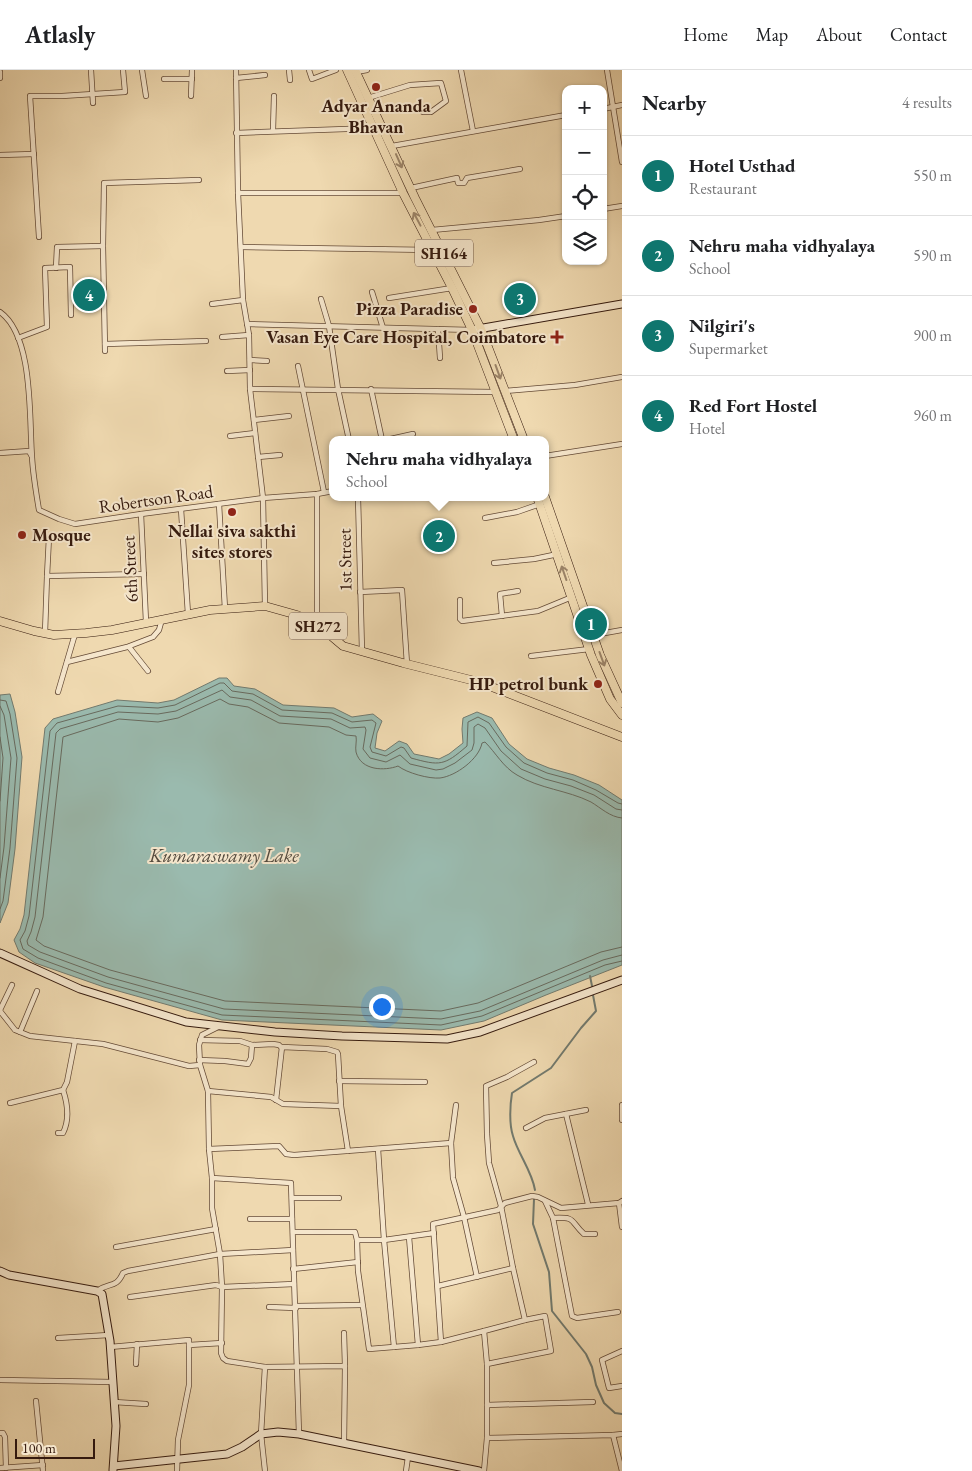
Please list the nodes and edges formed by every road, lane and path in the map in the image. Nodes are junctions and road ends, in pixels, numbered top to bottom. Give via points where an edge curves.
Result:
1 (91, 70) edge
2 (123, 70) edge
3 (142, 70) edge
4 (192, 70) edge
5 (236, 70) edge
6 (288, 70) edge
7 (309, 70) edge
8 (336, 70) edge
9 (367, 70) edge
10 (461, 70) edge
11 (607, 70) edge
12 (0, 72) edge
13 (352, 72) edge
14 (265, 75) dead end
15 (0, 78) edge
16 (236, 78) junction
17 (164, 79) dead end
18 (192, 79) junction
19 (290, 80) dead end
20 (93, 94) junction
21 (146, 96) dead end
22 (192, 96) dead end
23 (274, 96) dead end
24 (368, 98) junction
25 (93, 103) dead end
26 (622, 105) edge
27 (612, 107) junction
28 (607, 108) edge
29 (423, 112) dead end
30 (562, 116) edge
31 (374, 128) junction
32 (273, 130) junction
33 (473, 131) junction
34 (236, 133) junction
35 (392, 146) junction
36 (34, 154) junction
37 (0, 155) edge
38 (622, 162) edge
39 (520, 169) dead end
40 (199, 180) dead end
41 (407, 190) junction
42 (238, 193) junction
43 (622, 206) edge
44 (607, 209) edge
45 (562, 217) edge
46 (432, 230) junction
47 (39, 237) dead end
48 (103, 246) junction
49 (241, 247) junction
50 (433, 250) junction
51 (56, 268) junction
52 (452, 288) junction
53 (372, 292) dead end
54 (389, 298) dead end
55 (321, 299) dead end
56 (242, 300) junction
57 (212, 304) dead end
58 (622, 304) edge
59 (0, 312) edge
60 (71, 314) dead end
61 (247, 324) junction
62 (329, 326) junction
63 (383, 328) junction
64 (438, 329) junction
65 (481, 329) junction
66 (472, 330) junction
67 (249, 335) junction
68 (222, 337) dead end
69 (18, 338) junction
70 (206, 340) dead end
71 (105, 344) junction
72 (106, 351) dead end
73 (440, 358) dead end
74 (250, 360) junction
75 (267, 361) dead end
76 (298, 366) dead end
77 (250, 370) junction
78 (227, 371) dead end
79 (622, 377) edge
80 (250, 389) junction
81 (302, 389) junction
82 (338, 389) junction
83 (370, 390) junction
84 (496, 392) junction
85 (505, 392) junction
86 (289, 416) dead end
87 (254, 420) junction
88 (255, 432) junction
89 (413, 434) dead end
90 (230, 436) dead end
91 (348, 436) edge
92 (381, 436) edge
93 (404, 436) edge
94 (512, 436) edge
95 (522, 436) edge
96 (622, 444) edge
97 (0, 453) edge
98 (280, 455) dead end
99 (549, 455) edge
100 (32, 456) junction
101 (258, 457) junction
102 (329, 491) edge
103 (324, 492) junction
104 (316, 494) junction
105 (263, 498) junction
106 (358, 501) edge
107 (538, 501) edge
108 (546, 501) edge
109 (219, 504) junction
110 (181, 509) junction
111 (142, 514) junction
112 (485, 518) dead end
113 (49, 537) dead end
114 (558, 554) junction
115 (494, 563) dead end
116 (144, 574) junction
117 (47, 576) junction
118 (518, 591) dead end
119 (360, 592) junction
120 (572, 597) junction
121 (460, 600) dead end
122 (265, 606) junction
123 (225, 609) junction
124 (188, 614) junction
125 (502, 616) junction
126 (162, 619) junction
127 (0, 621) edge
128 (146, 622) junction
129 (317, 624) junction
130 (622, 630) edge
131 (45, 633) junction
132 (75, 634) junction
133 (594, 635) junction
134 (129, 647) junction
135 (589, 649) junction
136 (362, 651) junction
137 (531, 656) dead end
138 (67, 662) junction
139 (407, 664) junction
140 (148, 671) dead end
141 (58, 692) dead end
142 (622, 703) edge
143 (622, 715) edge
144 (622, 736) edge
145 (0, 953) edge
146 (622, 980) edge
147 (12, 985) dead end
148 (36, 990) dead end
149 (0, 1010) edge
150 (219, 1026) junction
151 (20, 1032) junction
152 (75, 1040) junction
153 (200, 1040) junction
154 (252, 1045) junction
155 (282, 1048) junction
156 (534, 1062) dead end
157 (200, 1063) junction
158 (339, 1082) junction
159 (425, 1082) dead end
160 (63, 1090) junction
161 (208, 1091) junction
162 (276, 1100) junction
163 (10, 1102) dead end
164 (456, 1105) dead end
165 (622, 1105) edge
166 (341, 1106) junction
167 (586, 1110) dead end
168 (566, 1114) junction
169 (622, 1120) edge
170 (526, 1128) dead end
171 (58, 1134) dead end
172 (451, 1143) junction
173 (209, 1149) junction
174 (378, 1149) junction
175 (348, 1151) junction
176 (212, 1178) junction
177 (292, 1198) junction
178 (339, 1198) dead end
179 (545, 1201) junction
180 (620, 1202) edge
181 (588, 1204) junction
182 (501, 1206) junction
183 (464, 1217) junction
184 (553, 1218) junction
185 (250, 1219) dead end
186 (292, 1219) junction
187 (622, 1227) edge
188 (216, 1230) junction
189 (293, 1232) junction
190 (434, 1233) junction
191 (595, 1234) dead end
192 (409, 1237) junction
193 (357, 1240) junction
194 (384, 1240) junction
195 (116, 1247) dead end
196 (293, 1250) junction
197 (220, 1254) junction
198 (358, 1262) junction
199 (512, 1268) junction
200 (294, 1269) junction
201 (0, 1271) edge
202 (477, 1277) junction
203 (294, 1284) junction
204 (438, 1286) junction
205 (222, 1287) junction
206 (97, 1291) junction
207 (130, 1297) dead end
208 (362, 1305) junction
209 (269, 1307) dead end
210 (296, 1307) junction
211 (618, 1312) dead end
212 (525, 1320) junction
213 (484, 1331) junction
214 (344, 1332) dead end
215 (109, 1335) junction
216 (58, 1338) dead end
217 (441, 1342) junction
218 (222, 1343) junction
219 (137, 1344) junction
220 (189, 1345) junction
221 (418, 1345) junction
222 (110, 1347) junction
223 (394, 1347) junction
224 (622, 1351) edge
225 (136, 1364) dead end
226 (487, 1364) junction
227 (297, 1366) junction
228 (345, 1366) junction
229 (265, 1367) junction
230 (0, 1380) edge
231 (113, 1382) junction
232 (622, 1386) edge
233 (36, 1401) dead end
234 (114, 1402) junction
235 (593, 1402) dead end
236 (146, 1404) dead end
237 (487, 1405) junction
238 (0, 1427) edge
239 (2, 1433) edge
240 (261, 1434) junction
241 (299, 1434) junction
242 (622, 1434) edge
243 (613, 1435) junction
244 (488, 1438) junction
245 (344, 1443) junction
246 (408, 1457) junction
247 (177, 1459) junction
248 (43, 1465) junction
249 (0, 1468) edge
250 (6, 1468) junction
251 (114, 1469) edge
252 (43, 1471) edge
253 (178, 1471) edge
254 (265, 1471) edge
255 (406, 1471) edge
256 (477, 1471) edge
257 (484, 1471) edge
258 (622, 1471) edge

1 - 20 street
2 - 20 street via 125,92
3 - 21 street
4 - 18 street
5 - 16 street
6 - 19 street
7 - 8 street via 312,79
9 - 13 street
10 - 33 street
11 - 27 street
12 - 15 street
13 - 24 main road, SH164
13 - 31 main road, SH164
14 - 16 street
16 - 34 street
17 - 18 street
18 - 22 street
20 - 25 street
20 - 36 street via 30,96
23 - 32 street
24 - 29 street via 410,85 441,83 446,101 431,112
24 - 35 main road, SH164
26 - 27 street
27 - 28 street
27 - 38 street
30 - 33 street
31 - 32 street
31 - 41 main road, SH164
32 - 34 street
33 - 35 street
34 - 42 street
35 -> 41 main road, SH164
36 - 37 street
36 - 47 street
39 - 41 street via 467,178 464,183 458,183 456,178
40 - 48 street via 104,183
41 - 42 street
41 - 46 main road, SH164
50 -> 41 main road, SH164
42 - 49 street
43 - 44 street
45 - 46 street
46 - 65 main road, SH164
48 - 51 street via 57,247
48 - 71 street
49 - 50 street
49 - 56 street
50 - 52 main road, SH164
51 - 60 street via 70,267
51 - 69 street via 45,268 47,327
52 - 54 street
52 - 66 main road, SH164
53 - 63 street
55 - 62 street
56 - 57 street
56 - 61 street
58 - 65 street
59 - 69 street
61 - 62 street
61 - 67 street
62 - 63 street
62 - 82 street
63 - 64 street
64 - 66 street
64 - 73 street
65 - 66 street
65 -> 85 main road, SH164
66 - 84 main road, SH164
67 - 68 street
67 - 74 street
69 - 100 street via 29,385
70 - 71 street
71 - 72 street
74 - 75 street
74 - 77 street
76 - 81 street
77 - 78 street
77 - 80 street
79 - 85 street
80 - 81 street
80 - 87 street
81 - 82 street
81 - 103 street
82 - 83 street
82 - 91 street
83 - 84 street
83 - 92 street
84 - 94 main road, SH164
85 - 95 main road, SH164
86 - 87 street
87 - 88 street
88 - 90 street
88 - 101 street
89 - 93 street
96 - 99 street
97 - 100 street via 29,451
98 - 101 street
100 - 111 street, Robertson Road via 40,510 75,524
101 - 105 street
102 - 103 street, Robertson Road
103 - 104 street, Robertson Road
104 - 105 street, Robertson Road
104 - 129 street
105 - 109 street, Robertson Road
105 - 122 street
106 - 119 street, 1st Street
107 - 112 street via 517,512
107 - 114 main road
108 - 133 main road
109 - 110 street, Robertson Road
109 - 123 street
110 - 111 street, Robertson Road
110 - 124 street
111 - 116 street, 6th Street
113 - 117 street
114 - 115 street
120 -> 114 main road
116 - 117 street
116 - 128 street, 6th Street
117 - 131 street
118 - 125 street via 500,594
119 - 136 street, 1st Street
119 - 139 street via 402,590
120 - 125 street via 538,611
120 - 135 main road
121 - 125 street via 460,621
122 - 123 main road, SH272
122 - 129 main road, SH272
123 - 124 main road, SH272
124 - 126 main road, SH272
126 - 128 main road, SH272
126 - 134 street via 153,637
127 - 131 main road, SH272
128 - 132 main road, SH272
129 - 136 main road, SH272 via 343,646
130 - 133 street
131 - 132 main road, SH272
132 - 138 street
133 -> 142 main road
134 - 138 street
134 - 140 street
135 - 137 street
135 - 143 main road via 610,699
136 - 139 main road, SH272
138 - 141 street
139 - 144 main road, SH272 via 479,682
145 - 150 street via 80,989 179,1020
146 - 150 street via 480,1032 447,1039 294,1033
147 - 149 street
148 - 151 street
149 - 151 street
150 - 153 street via 202,1035
151 - 152 street via 30,1036
152 - 157 street via 189,1066
152 - 160 street
153 - 154 street via 240,1041
153 - 157 street
154 - 155 street via 273,1044
154 - 157 street via 248,1064
155 - 158 street via 338,1052
155 - 162 street
156 - 182 street via 486,1086 489,1163
157 - 161 street
158 - 159 street
158 - 166 street
160 - 163 street
160 - 171 street via 68,1124 63,1133
161 - 162 street
161 - 173 street
162 - 166 street via 283,1104
164 - 172 street
165 - 169 street
166 - 175 street
167 - 168 street
168 - 170 street via 545,1118
168 - 181 street
172 - 174 street
172 - 183 street via 453,1178
173 - 175 street via 279,1146 286,1154 294,1155
173 - 176 street
174 - 175 street
174 - 194 street
176 - 177 street via 291,1183
176 - 188 street
177 - 178 street
177 - 186 street
179 - 181 street via 561,1208
179 - 182 street via 532,1196 505,1202
179 - 184 street
180 - 181 street
180 - 187 street
182 - 183 street via 498,1210
182 - 199 street
183 - 190 street via 432,1224
183 - 202 street
184 - 191 street via 569,1218 584,1234
184 - 211 street via 572,1316
185 - 186 street
186 - 189 street
188 - 195 street
188 - 197 street
189 - 193 street via 355,1232
189 - 196 street
190 - 192 street
190 - 204 street
192 - 194 street
192 - 221 street
193 - 194 street
193 - 198 street
194 - 223 street
196 - 197 street
196 - 200 street
197 - 205 street
197 - 206 street via 122,1273 113,1286
198 - 200 street
198 - 208 street
199 - 202 street
199 - 212 street
200 - 203 street
201 - 206 street
202 - 204 street
203 - 205 street
203 - 210 street
204 - 217 street
205 - 207 street
205 - 218 street
206 - 215 street via 104,1298
208 - 210 street
208 - 223 street via 368,1349
209 - 210 street
210 - 227 street
212 - 213 street
212 - 226 street via 545,1316 551,1352
213 - 217 street
213 - 226 street
214 - 228 street
215 - 216 street
215 - 222 street
217 - 221 street
218 - 220 street
218 - 229 street via 223,1358
219 - 220 street via 189,1340
219 - 222 street
219 - 225 street
220 - 247 street via 189,1385
221 - 223 street
222 - 231 street
224 - 232 street via 602,1360 609,1388
226 - 237 street
227 - 228 street
227 - 229 street
227 - 241 street
228 - 245 street
229 - 240 street
230 - 231 street
231 - 234 street
233 - 248 street
234 - 236 street
234 - 251 street
235 - 237 street
237 - 244 street
238 - 239 street
239 - 250 street via 5,1437
240 - 241 street
240 - 247 street via 227,1454
240 - 254 street
241 - 245 street
242 - 243 street
243 - 244 street
243 - 258 street
244 - 257 street
245 - 246 street
246 - 255 street
246 - 256 street
247 - 251 street
247 - 253 street
248 - 250 street
248 - 252 street
249 - 250 street

